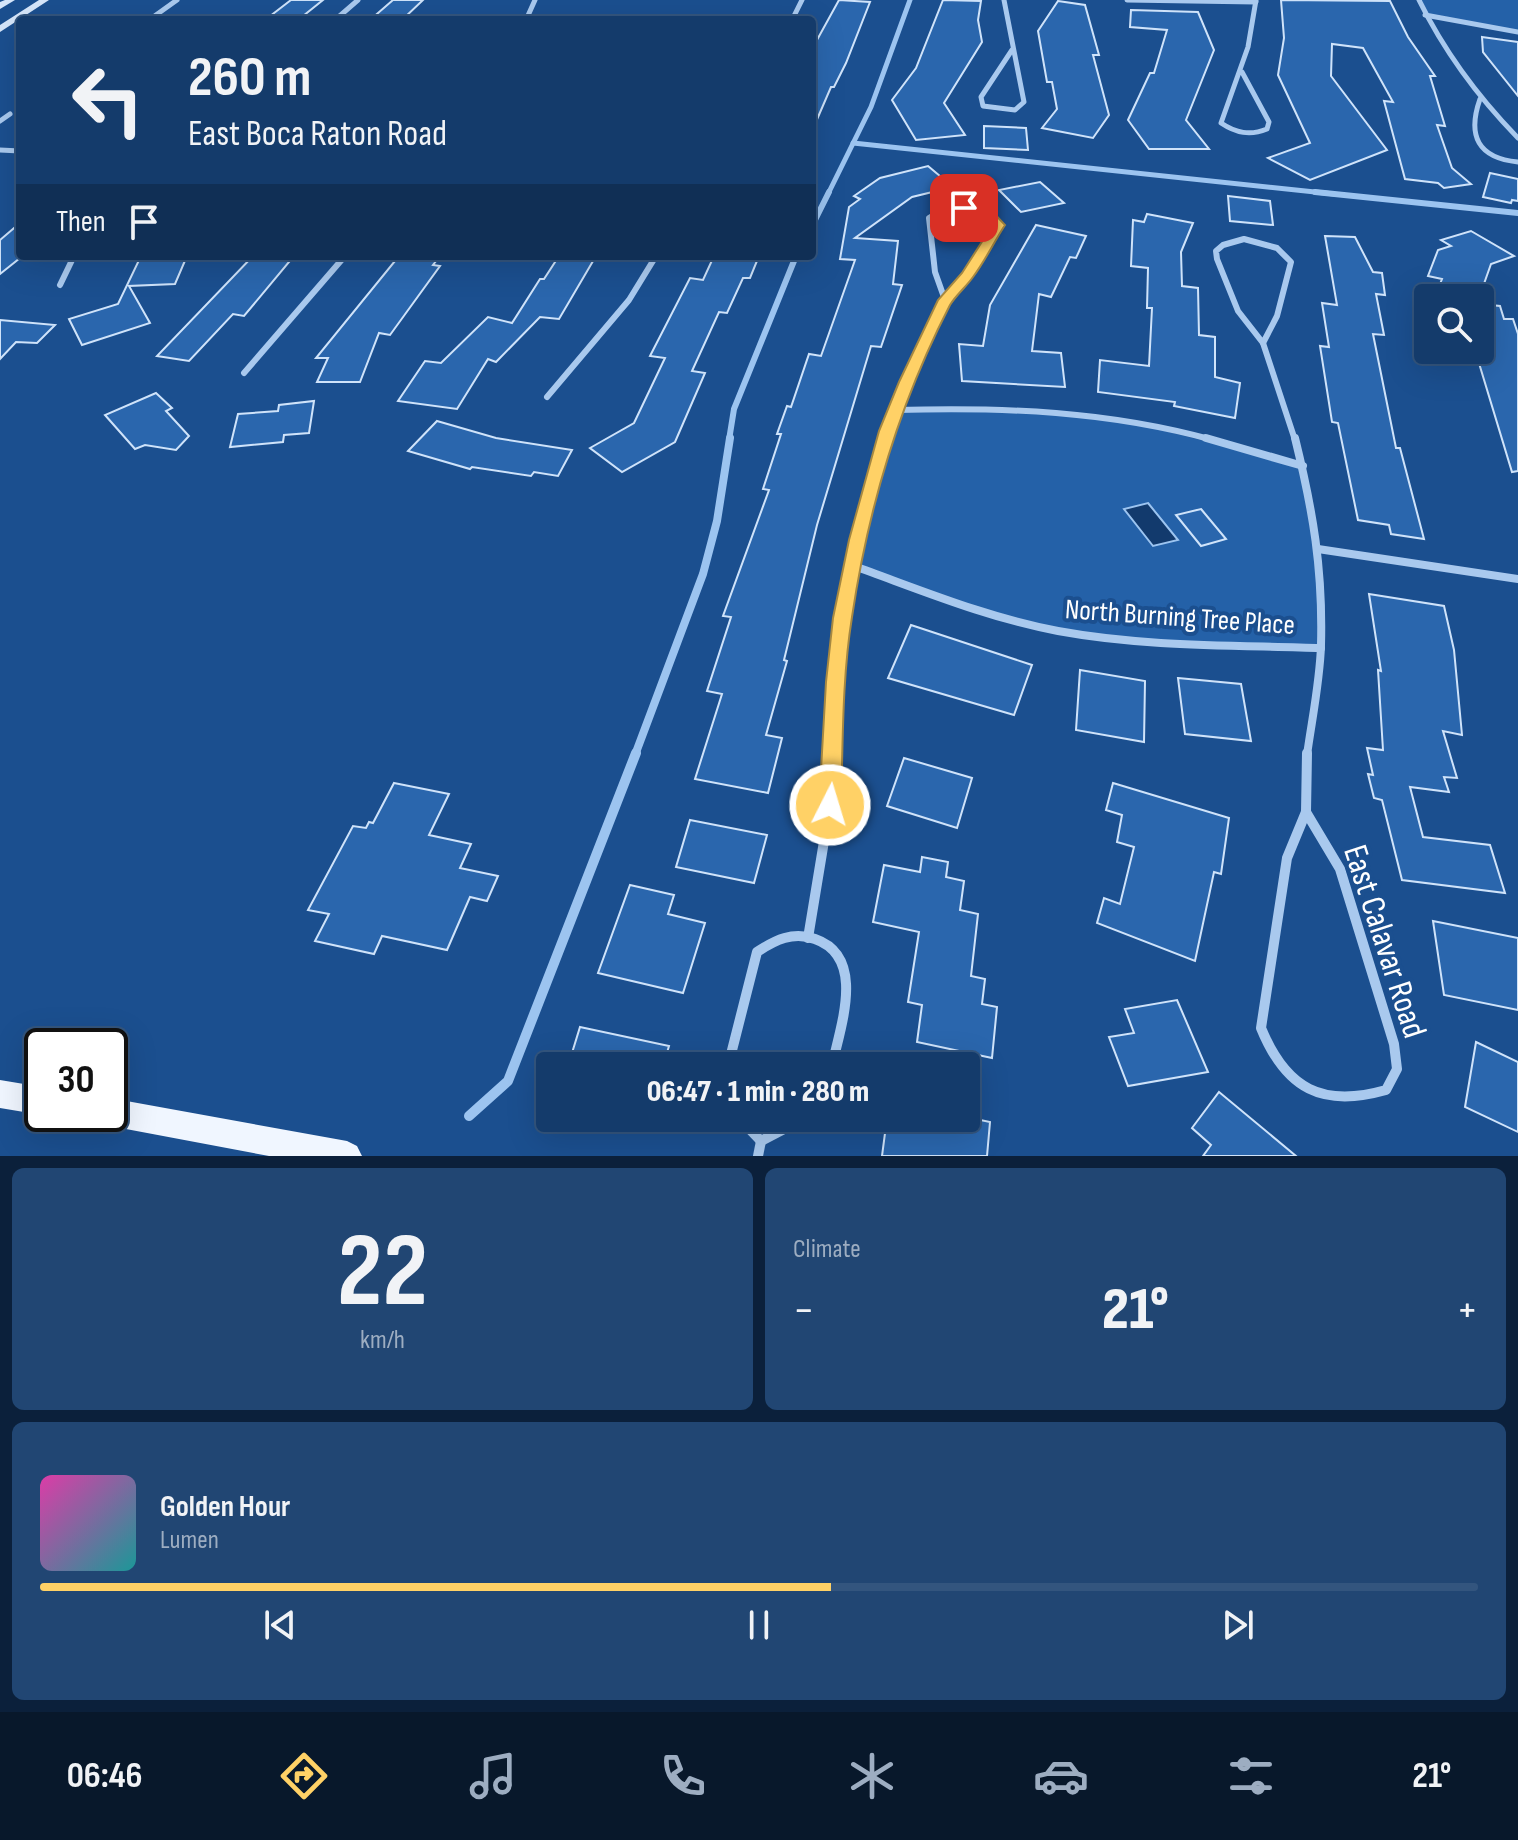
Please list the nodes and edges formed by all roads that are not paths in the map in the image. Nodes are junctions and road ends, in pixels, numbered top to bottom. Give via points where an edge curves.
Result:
1 (11, 0) edge
2 (45, 0) edge
3 (177, 0) edge
4 (358, 0) edge
5 (1004, 0) edge
6 (1127, 0) edge
7 (1419, 0) edge
8 (1256, 1) edge
9 (0, 6) edge
10 (1425, 15) junction
11 (20, 16) edge
12 (155, 16) edge
13 (340, 16) edge
14 (1518, 32) edge
15 (1012, 50) junction
16 (1242, 72) junction
17 (1480, 99) junction
18 (10, 114) dead end
19 (0, 121) edge
20 (1518, 138) edge
21 (1518, 162) edge
22 (72, 260) edge
23 (342, 260) edge
24 (654, 260) edge
25 (60, 285) dead end
26 (945, 300) junction
27 (1263, 343) junction
28 (244, 373) dead end
29 (547, 397) dead end
30 (896, 410) junction
31 (1303, 466) junction
32 (1318, 549) junction
33 (854, 566) junction
34 (1518, 579) edge
35 (1321, 648) junction
36 (1306, 812) junction
37 (808, 938) junction
38 (732, 1052) edge
39 (834, 1052) edge
40 (0, 1094) edge
41 (24, 1098) edge
42 (128, 1115) edge
43 (752, 1132) edge
44 (778, 1132) edge
45 (761, 1141) junction
46 (347, 1156) edge
47 (758, 1156) edge

1 - 9 main road
2 - 11 main road
3 - 12 street
4 - 13 street
5 - 15 street
6 - 8 street
7 - 10 street
8 - 16 street
10 - 14 street
10 - 17 street
15 - 15 street via 981,97 983,106 1015,110 1024,102
16 - 16 street via 1221,123 1235,131 1260,133 1269,122
17 - 20 street
17 - 21 street via 1474,114 1479,147 1490,157
18 - 19 street
22 - 25 street
23 - 28 street
24 - 29 street via 629,300
26 - 26 street via 999,225 987,213 947,207 929,218 935,272
26 - 30 street
27 - 27 street, East Calavar Road via 1277,316 1291,262 1282,250 1262,242 1228,242 1216,251 1217,259 1238,311
27 - 31 street, East Calavar Road
30 - 31 street via 1046,410 1110,417
30 - 33 street
31 - 32 street, East Calavar Road
32 - 34 street
32 - 35 street, East Calavar Road
33 - 35 street, North Burning Tree Place via 990,615 1068,633 1151,642
33 - 37 street via 842,618 830,805
35 - 36 street, East Calavar Road via 1306,762
36 - 36 street, East Calavar Road via 1287,858 1261,1028 1269,1053 1287,1076 1335,1099 1362,1099 1386,1090 1397,1069 1394,1044 1340,869
37 - 38 street via 778,938 757,952
37 - 39 street via 829,944 848,974
40 - 41 main road
42 - 46 main road
43 - 45 street
44 - 45 street
45 - 47 street

